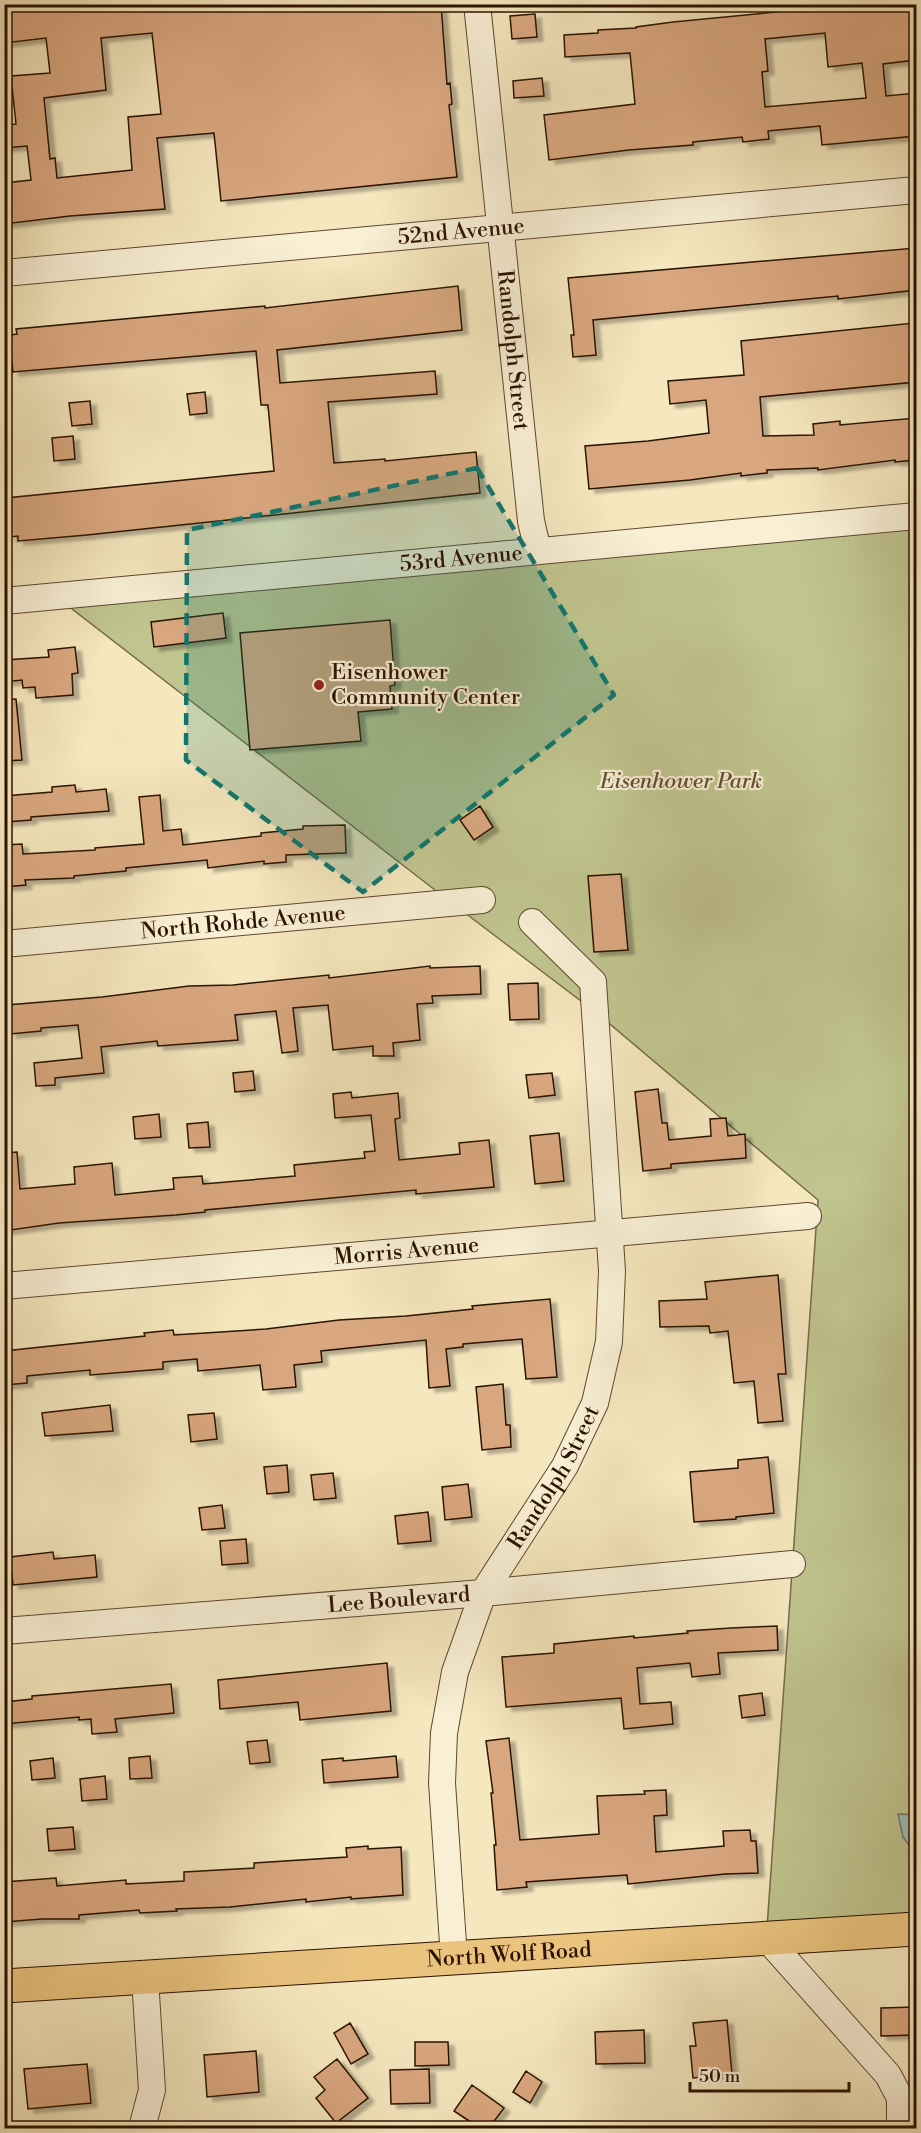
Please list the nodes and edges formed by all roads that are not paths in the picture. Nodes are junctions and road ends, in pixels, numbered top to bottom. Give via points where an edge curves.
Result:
1 (477, 4) edge
2 (916, 190) edge
3 (500, 228) junction
4 (4, 273) edge
5 (916, 516) edge
6 (538, 551) junction
7 (4, 601) edge
8 (482, 900) dead end
9 (532, 922) dead end
10 (4, 944) edge
11 (808, 1216) dead end
12 (609, 1234) junction
13 (4, 1286) edge
14 (792, 1564) dead end
15 (483, 1593) junction
16 (4, 1631) edge
17 (916, 1929) edge
18 (768, 1940) junction
19 (454, 1958) junction
20 (146, 1978) junction
21 (4, 1986) edge
22 (142, 2128) edge
23 (900, 2128) edge

1 - 3 street, Randolph Street
2 - 3 street, 52nd Avenue
3 - 4 street, 52nd Avenue
3 - 6 street, Randolph Street via 531,521
5 - 6 street, 53rd Avenue
6 - 7 street, 53rd Avenue
8 - 10 street, North Rohde Avenue
9 - 12 street, Randolph Street via 593,982
11 - 12 street, Morris Avenue
12 - 13 street, Morris Avenue
12 - 15 street, Randolph Street via 609,1342 595,1403 566,1466
14 - 15 street, Lee Boulevard
15 - 16 street, Lee Boulevard
15 - 19 street, Randolph Street via 455,1672 444,1733 442,1783
17 - 18 main road, North Wolf Road
18 - 19 main road, North Wolf Road
18 - 23 street via 888,2075 900,2098
19 - 20 main road, North Wolf Road
20 - 21 main road, North Wolf Road
20 - 22 street via 152,2090

